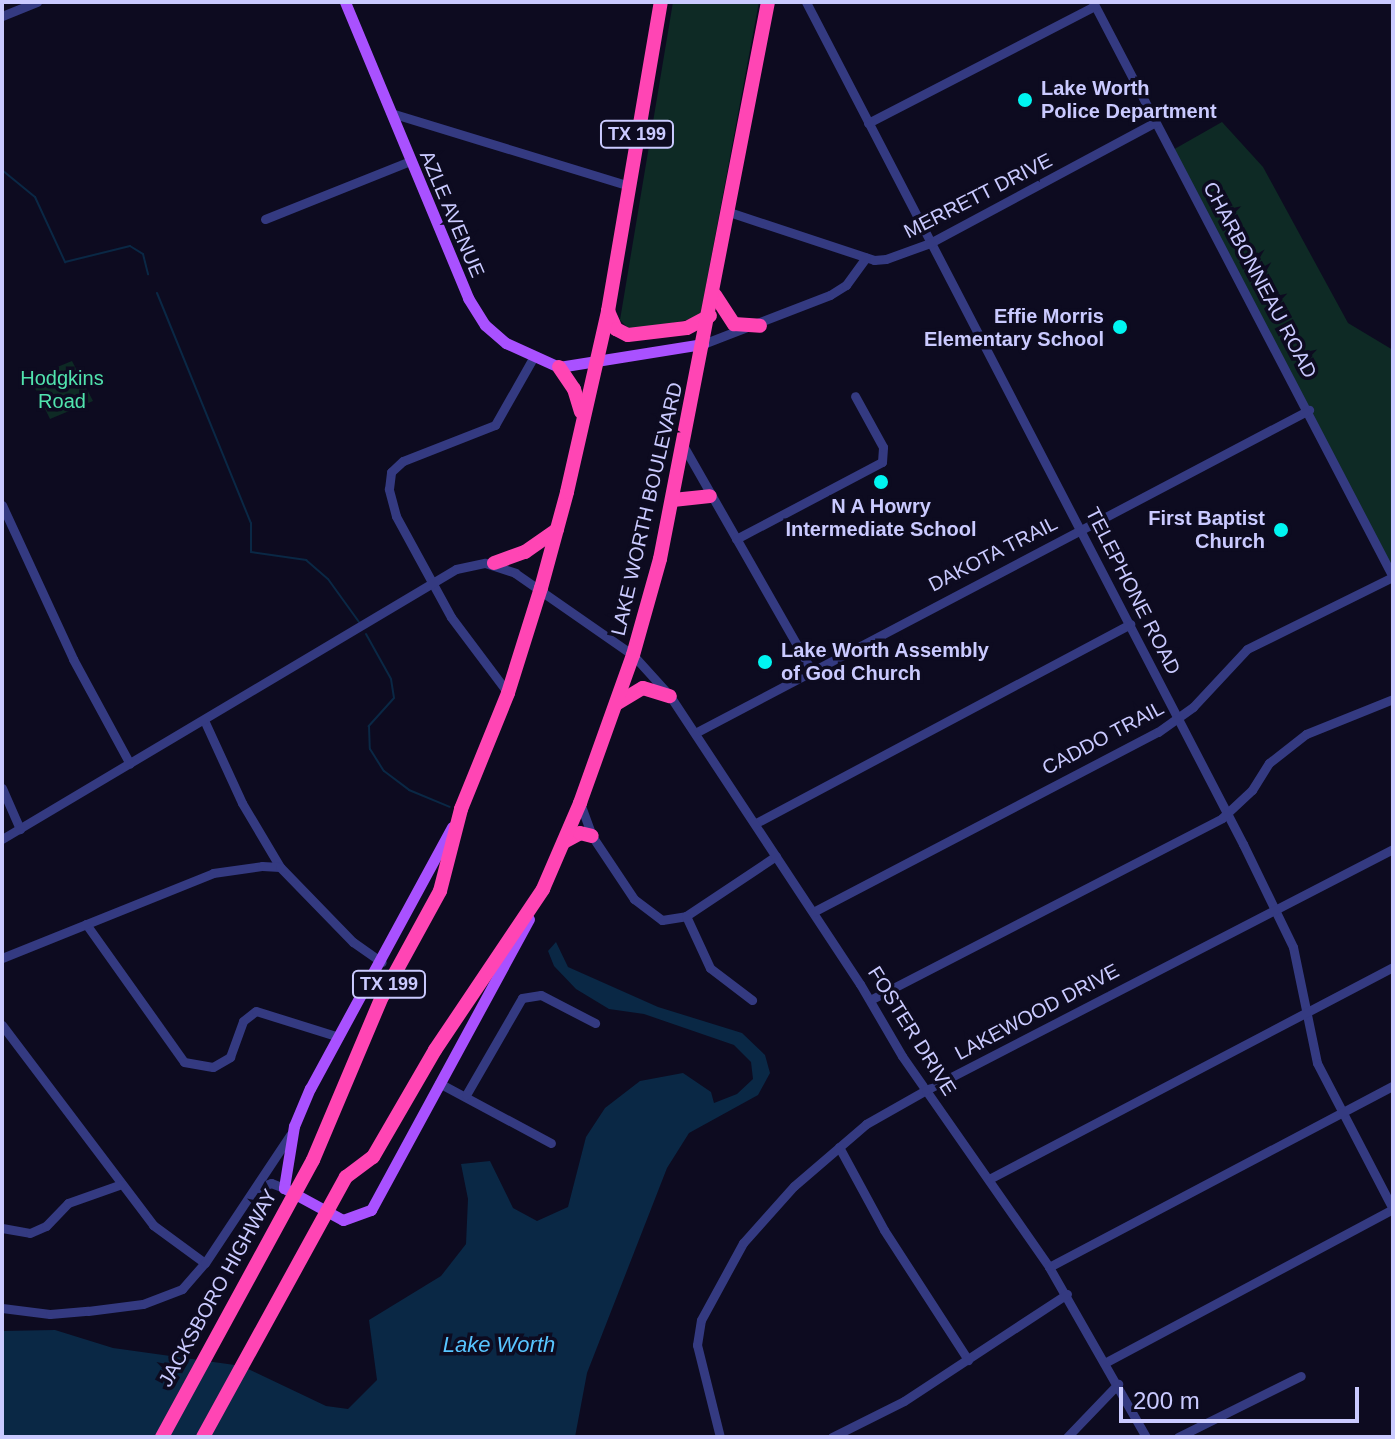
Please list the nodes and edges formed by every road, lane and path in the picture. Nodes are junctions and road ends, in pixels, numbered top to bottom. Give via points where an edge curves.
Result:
1 (37, 2) edge
2 (345, 2) edge
3 (661, 2) edge
4 (806, 2) edge
5 (1094, 4) edge
6 (771, 6) edge
7 (2, 16) edge
8 (391, 113) junction
9 (1156, 122) junction
10 (868, 123) junction
11 (410, 161) junction
12 (627, 185) junction
13 (729, 212) junction
14 (265, 219) dead end
15 (930, 243) junction
16 (866, 257) junction
17 (715, 295) junction
18 (608, 311) junction
19 (710, 316) junction
20 (760, 326) junction
21 (703, 344) junction
22 (533, 358) junction
23 (594, 365) junction
24 (559, 367) junction
25 (855, 396) dead end
26 (1309, 410) junction
27 (582, 418) junction
28 (684, 447) junction
29 (710, 496) junction
30 (673, 500) junction
31 (2, 505) edge
32 (1082, 529) junction
33 (557, 530) junction
34 (736, 539) junction
35 (494, 563) junction
36 (1393, 577) edge
37 (432, 583) junction
38 (541, 588) junction
39 (1130, 624) junction
40 (633, 655) junction
41 (810, 668) junction
42 (508, 693) junction
43 (670, 696) junction
44 (1393, 699) edge
45 (616, 705) junction
46 (1178, 719) junction
47 (204, 720) junction
48 (695, 733) junction
49 (130, 764) junction
50 (2, 788) edge
51 (580, 803) junction
52 (461, 809) junction
53 (7, 814) edge
54 (1226, 815) junction
55 (756, 823) junction
56 (20, 829) junction
57 (592, 836) junction
58 (2, 839) edge
59 (564, 842) junction
60 (1393, 849) edge
61 (776, 856) junction
62 (280, 867) junction
63 (543, 889) junction
64 (1274, 910) junction
65 (813, 912) junction
66 (686, 916) junction
67 (86, 924) junction
68 (2, 958) edge
69 (382, 962) junction
70 (1393, 967) edge
71 (752, 1000) dead end
72 (870, 1000) junction
73 (1307, 1011) junction
74 (595, 1023) dead end
75 (2, 1025) edge
76 (339, 1037) junction
77 (439, 1083) junction
78 (1393, 1086) edge
79 (926, 1090) junction
80 (466, 1095) junction
81 (1343, 1116) junction
82 (294, 1126) junction
83 (551, 1143) dead end
84 (839, 1147) junction
85 (991, 1178) junction
86 (122, 1184) junction
87 (284, 1188) junction
88 (253, 1193) junction
89 (1393, 1209) edge
90 (2, 1228) edge
91 (205, 1263) junction
92 (1049, 1267) junction
93 (1067, 1294) junction
94 (2, 1308) edge
95 (968, 1360) junction
96 (1106, 1362) junction
97 (1301, 1376) dead end
98 (1118, 1384) junction
99 (162, 1437) edge
100 (203, 1437) edge
101 (720, 1437) edge
102 (832, 1437) edge
103 (1067, 1437) edge
104 (1146, 1437) edge
105 (1178, 1437) edge

1 - 7 street
2 - 8 main road, AZLE AVENUE
3 - 12 highway, TX 199
4 - 10 street, TELEPHONE ROAD
5 - 9 street, CHARBONNEAU ROAD
5 - 10 street
6 - 13 highway, LAKE WORTH BOULEVARD
8 - 11 main road, AZLE AVENUE
8 - 12 street
9 - 15 street, MERRETT DRIVE
9 - 26 street, CHARBONNEAU ROAD
10 - 15 street, TELEPHONE ROAD
11 - 14 street
11 - 22 main road, AZLE AVENUE via 468,298 485,325
12 - 18 highway, TX 199
13 - 16 street
13 - 17 highway, LAKE WORTH BOULEVARD
15 - 16 street, MERRETT DRIVE via 886,259
15 - 32 street, TELEPHONE ROAD
16 - 20 street via 840,289
17 - 19 highway, LAKE WORTH BOULEVARD
17 - 20 highway via 734,324
18 - 19 highway via 616,329 628,335 687,328
18 - 23 highway, TX 199
19 - 21 highway, LAKE WORTH BOULEVARD
20 - 21 street
21 - 23 main road
21 - 28 highway, LAKE WORTH BOULEVARD
22 - 24 main road, AZLE AVENUE
22 - 37 street via 495,425 403,461 391,472 396,516
23 - 24 main road, AZLE AVENUE
23 - 27 highway, TX 199
24 - 27 highway via 574,389
25 - 34 street via 883,447 882,462
26 - 32 street, DAKOTA TRAIL
26 - 36 street, CHARBONNEAU ROAD
27 - 33 highway, TX 199
28 - 29 street
28 - 30 highway, LAKE WORTH BOULEVARD
29 - 30 highway
29 - 34 street
30 - 40 highway, LAKE WORTH BOULEVARD
31 - 49 street via 73,659
32 - 39 street, TELEPHONE ROAD
32 - 41 street, DAKOTA TRAIL
33 - 35 highway via 525,552
33 - 38 highway, TX 199
34 - 41 street
35 - 37 street via 470,565
35 - 38 street
36 - 46 street, CADDO TRAIL via 1247,649
37 - 42 street via 494,681
37 - 47 street
38 - 40 street
38 - 42 highway, TX 199
39 - 46 street, TELEPHONE ROAD
39 - 55 street
40 - 43 street, FOSTER DRIVE
40 - 45 highway, LAKE WORTH BOULEVARD
41 - 48 street, DAKOTA TRAIL
42 - 52 highway, TX 199
43 - 45 highway via 643,688
43 - 48 street, FOSTER DRIVE
44 - 54 street via 1306,734 1269,763
45 - 51 highway, LAKE WORTH BOULEVARD
46 - 54 street, TELEPHONE ROAD
46 - 65 street, CADDO TRAIL
47 - 49 street
47 - 62 street via 242,803
48 - 55 street, FOSTER DRIVE
49 - 56 street
50 - 53 street
51 - 57 street
51 - 59 highway, LAKE WORTH BOULEVARD
52 - 69 main road, TX 199
52 - 99 highway, JACKSBORO HIGHWAY / TX 199 via 440,891 382,997 313,1160
53 - 56 street
54 - 64 street, TELEPHONE ROAD
54 - 72 street
55 - 61 street, FOSTER DRIVE
56 - 58 street
57 - 59 highway via 580,833
57 - 66 street via 639,904 662,920
59 - 63 highway, LAKE WORTH BOULEVARD
60 - 64 street, LAKEWOOD DRIVE
61 - 65 street, FOSTER DRIVE
61 - 66 street
62 - 67 street via 213,873
62 - 69 street via 353,942
63 - 77 main road, LAKE WORTH BOULEVARD
63 - 100 highway via 435,1050 373,1157 346,1177
64 - 73 street, TELEPHONE ROAD via 1293,947
64 - 79 street, LAKEWOOD DRIVE
65 - 72 street, FOSTER DRIVE
66 - 71 street via 710,968
67 - 68 street
67 - 76 street via 178,1056 191,1065 218,1066 230,1057 243,1021 256,1011
69 - 76 main road, TX 199
70 - 73 street
72 - 79 street, FOSTER DRIVE
73 - 81 street, TELEPHONE ROAD via 1317,1063
73 - 85 street
74 - 80 street via 541,995 522,998
75 - 86 street
76 - 82 main road, TX 199
77 - 80 street
77 - 87 main road, LAKE WORTH BOULEVARD via 371,1210 343,1220
78 - 81 street
79 - 84 street, LAKEWOOD DRIVE via 866,1124
79 - 85 street, FOSTER DRIVE
80 - 83 street
81 - 89 street, TELEPHONE ROAD
81 - 92 street
82 - 87 main road, TX 199
82 - 88 street
84 - 95 street via 884,1230
84 - 101 street, LAKEWOOD DRIVE via 794,1186 743,1243 701,1320 697,1345
85 - 92 street, FOSTER DRIVE
86 - 90 street via 68,1203 46,1226 30,1233
86 - 91 street via 164,1237
87 - 88 street via 266,1184
88 - 91 street
89 - 96 street
91 - 94 street via 187,1285 143,1304 50,1314
92 - 93 street, FOSTER DRIVE
93 - 95 street
93 - 96 street, FOSTER DRIVE
95 - 102 street via 904,1401
96 - 98 street, FOSTER DRIVE
97 - 105 street
98 - 103 street
98 - 104 street, FOSTER DRIVE

